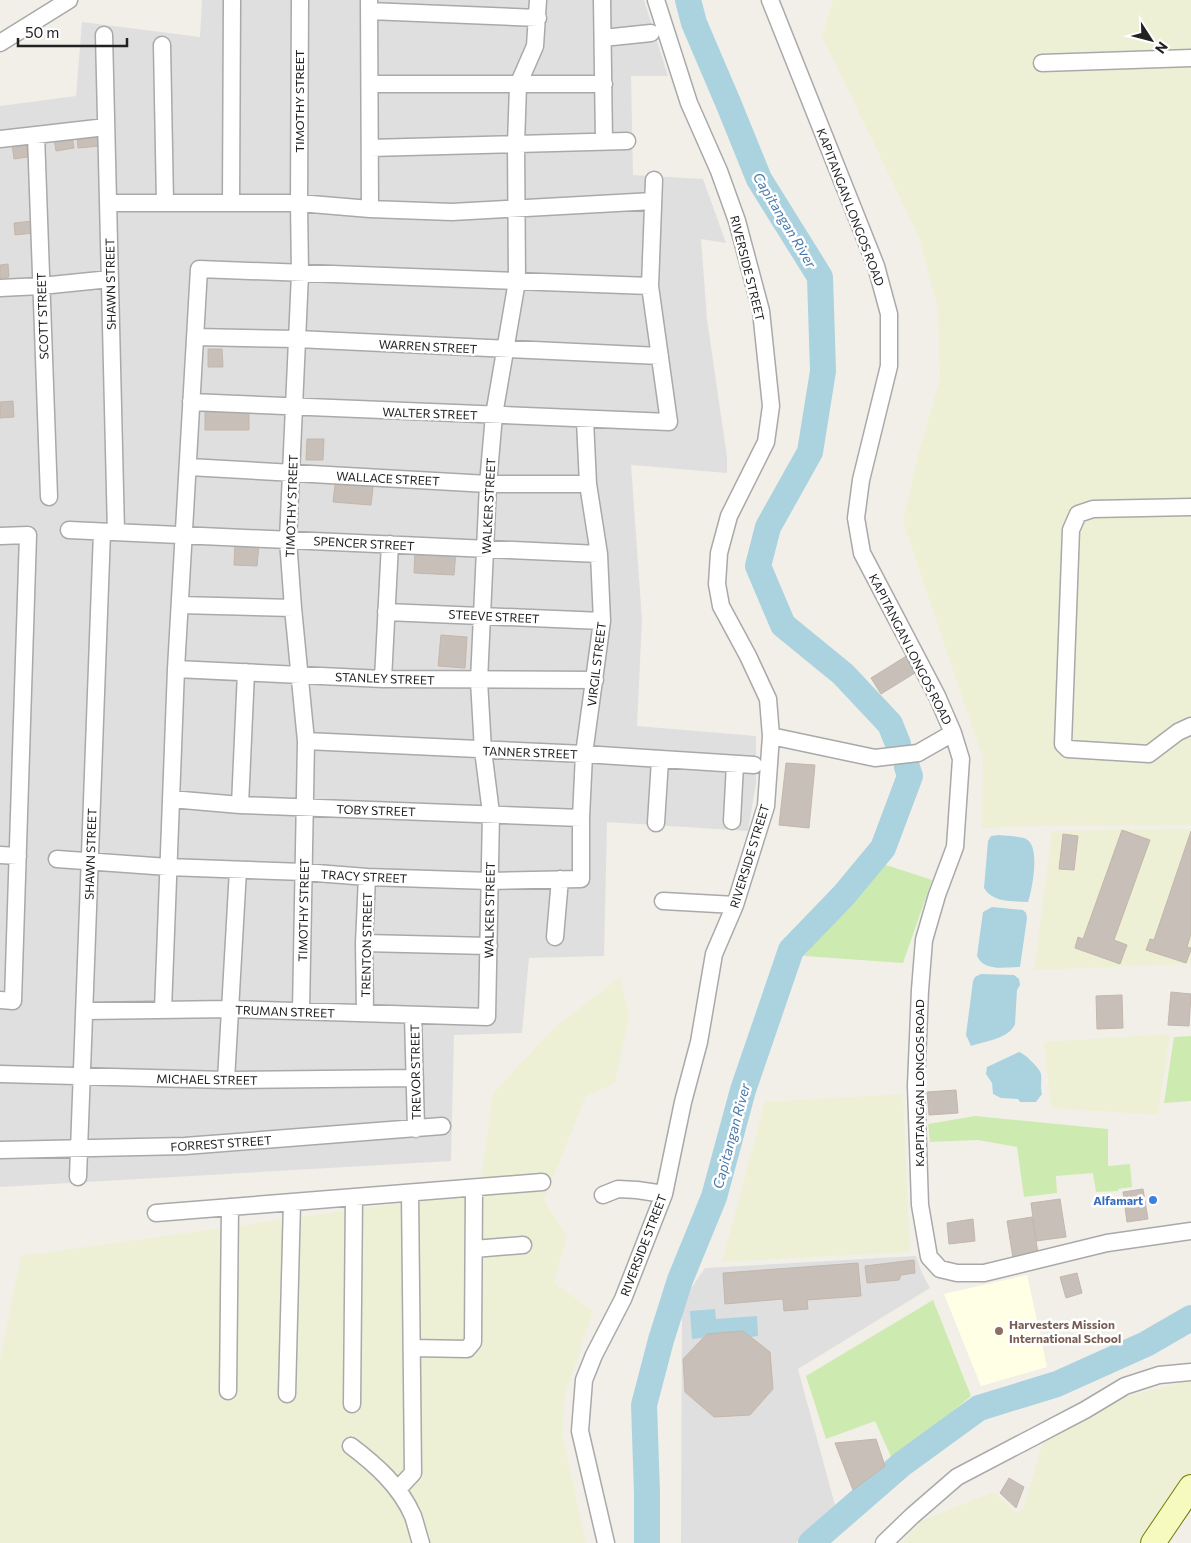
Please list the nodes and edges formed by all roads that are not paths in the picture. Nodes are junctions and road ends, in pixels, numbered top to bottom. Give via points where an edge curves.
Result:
1 (69, 0) edge
2 (232, 0) edge
3 (300, 0) edge
4 (538, 0) edge
5 (602, 0) edge
6 (656, 0) edge
7 (770, 0) edge
8 (369, 5) edge
9 (538, 18) junction
10 (651, 33) dead end
11 (104, 35) dead end
12 (602, 38) junction
13 (0, 43) edge
14 (162, 45) dead end
15 (1191, 58) edge
16 (1042, 63) dead end
17 (370, 84) junction
18 (604, 84) junction
19 (518, 85) junction
20 (106, 127) junction
21 (36, 135) junction
22 (0, 139) edge
23 (627, 141) dead end
24 (604, 142) junction
25 (516, 144) junction
26 (370, 148) junction
27 (654, 180) dead end
28 (653, 201) junction
29 (108, 203) junction
30 (166, 203) junction
31 (231, 203) junction
32 (299, 203) junction
33 (370, 209) junction
34 (516, 209) junction
35 (300, 274) junction
36 (110, 279) junction
37 (517, 281) junction
38 (41, 286) junction
39 (650, 286) junction
40 (0, 288) edge
41 (196, 337) junction
42 (297, 339) junction
43 (506, 350) junction
44 (660, 356) junction
45 (191, 402) junction
46 (294, 407) junction
47 (494, 415) junction
48 (585, 420) junction
49 (188, 467) junction
50 (292, 473) junction
51 (488, 484) junction
52 (588, 484) junction
53 (48, 496) dead end
54 (1191, 507) edge
55 (69, 530) dead end
56 (109, 532) junction
57 (184, 535) junction
58 (0, 536) edge
59 (288, 540) junction
60 (390, 544) junction
61 (486, 549) junction
62 (598, 554) junction
63 (180, 605) junction
64 (292, 608) junction
65 (386, 612) junction
66 (482, 615) junction
67 (602, 622) junction
68 (176, 669) junction
69 (246, 672) junction
70 (300, 676) junction
71 (383, 679) junction
72 (595, 680) junction
73 (478, 681) junction
74 (1191, 726) edge
75 (953, 733) junction
76 (771, 736) junction
77 (306, 741) junction
78 (483, 750) junction
79 (584, 754) junction
80 (660, 760) junction
81 (735, 764) junction
82 (754, 765) dead end
83 (171, 800) junction
84 (240, 805) junction
85 (306, 808) junction
86 (491, 813) junction
87 (581, 818) junction
88 (732, 821) dead end
89 (656, 822) dead end
90 (0, 855) edge
91 (18, 856) junction
92 (57, 859) dead end
93 (90, 862) junction
94 (168, 867) junction
95 (238, 870) junction
96 (304, 872) junction
97 (367, 877) junction
98 (560, 879) junction
99 (581, 879) joint
100 (490, 881) junction
101 (663, 901) dead end
102 (735, 905) junction
103 (555, 937) dead end
104 (364, 943) junction
105 (489, 946) junction
106 (0, 1000) edge
107 (163, 1010) junction
108 (230, 1010) junction
109 (84, 1011) junction
110 (301, 1011) junction
111 (365, 1013) junction
112 (413, 1015) junction
113 (487, 1017) joint
114 (0, 1074) edge
115 (82, 1077) junction
116 (415, 1078) junction
117 (226, 1080) junction
118 (442, 1126) dead end
119 (416, 1128) junction
120 (79, 1148) junction
121 (0, 1150) edge
122 (78, 1177) dead end
123 (542, 1182) dead end
124 (474, 1188) junction
125 (410, 1193) junction
126 (664, 1194) junction
127 (603, 1195) dead end
128 (354, 1197) junction
129 (292, 1202) junction
130 (230, 1207) junction
131 (156, 1213) dead end
132 (1191, 1231) edge
133 (523, 1245) dead end
134 (474, 1249) junction
135 (412, 1348) junction
136 (1191, 1372) edge
137 (228, 1391) dead end
138 (287, 1394) dead end
139 (352, 1404) dead end
140 (351, 1446) dead end
141 (1191, 1487) edge
142 (398, 1490) junction
143 (420, 1543) edge
144 (606, 1543) edge
145 (884, 1543) edge
146 (1153, 1543) edge

1 - 13 street
2 - 31 street
3 - 32 street, TIMOTHY STREET
4 - 9 street, WALKER STREET
5 - 12 street
6 - 76 street, RIVERSIDE STREET via 689,103 737,221 761,311 771,406 766,442 729,516 719,553 717,584 722,606 768,699
7 - 75 street, KAPITANGAN LONGOS ROAD via 876,266 889,314 889,366 861,480 856,518 862,552
8 - 9 street
8 - 17 street
9 - 19 street, WALKER STREET via 535,46
10 - 12 street
11 - 20 street, SHAWN STREET
12 - 18 street
14 - 30 street
15 - 16 street
17 - 19 street
17 - 26 street
18 - 19 street
18 - 24 street
19 - 25 street, WALKER STREET
20 - 21 street
20 - 29 street, SHAWN STREET
21 - 22 street
21 - 38 street, SCOTT STREET
23 - 24 street
24 - 25 street
25 - 26 street
25 - 34 street, WALKER STREET
26 - 33 street
27 - 28 street
28 - 34 street
28 - 39 street
29 - 30 street
29 - 36 street, SHAWN STREET
30 - 31 street
31 - 32 street
32 - 33 street
32 - 35 street, TIMOTHY STREET
33 - 34 street via 452,212
34 - 37 street, WALKER STREET
35 - 37 street
35 - 41 street via 199,269
35 - 42 street, TIMOTHY STREET
36 - 38 street
36 - 56 street, SHAWN STREET
37 - 39 street
37 - 43 street, WALKER STREET
38 - 40 street
38 - 53 street, SCOTT STREET
39 - 44 street
41 - 42 street, WARREN STREET
41 - 45 street
42 - 43 street, WARREN STREET
42 - 46 street, TIMOTHY STREET
43 - 44 street, WARREN STREET
43 - 47 street, WALKER STREET
44 - 48 street, WALTER STREET via 669,422
45 - 46 street, WALTER STREET
45 - 49 street
46 - 47 street, WALTER STREET
46 - 50 street, TIMOTHY STREET
47 - 48 street, WALTER STREET
47 - 51 street, WALKER STREET
48 - 52 street, VIRGIL STREET
49 - 50 street, WALLACE STREET
49 - 57 street
50 - 51 street, WALLACE STREET
50 - 59 street, TIMOTHY STREET
51 - 52 street, WALLACE STREET
51 - 61 street, WALKER STREET
52 - 62 street, VIRGIL STREET
54 - 74 street via 1093,509 1078,514 1071,530 1063,744 1068,749 1149,754
55 - 56 street, SPENCER STREET
56 - 57 street, SPENCER STREET
56 - 93 street, SHAWN STREET
57 - 59 street, SPENCER STREET
57 - 63 street
58 - 91 street via 28,535
59 - 60 street, SPENCER STREET
59 - 64 street, TIMOTHY STREET
60 - 61 street, SPENCER STREET
60 - 65 street
61 - 62 street, SPENCER STREET
61 - 66 street, WALKER STREET
62 - 67 street, VIRGIL STREET
63 - 64 street
63 - 68 street
64 - 70 street, TIMOTHY STREET
65 - 66 street, STEEVE STREET
65 - 71 street
66 - 67 street, STEEVE STREET
66 - 73 street, WALKER STREET
67 - 72 street, VIRGIL STREET
68 - 69 street, STANLEY STREET
68 - 83 street
69 - 70 street, STANLEY STREET
69 - 84 street
70 - 71 street, STANLEY STREET
70 - 77 street, TIMOTHY STREET
71 - 73 street, STANLEY STREET
72 - 73 street, STANLEY STREET
72 - 79 street, VIRGIL STREET
73 - 78 street, WALKER STREET
75 - 76 street via 918,753 875,758
75 - 132 street, KAPITANGAN LONGOS ROAD via 961,759 955,847 924,940 920,990 916,1086 920,1205 929,1258 940,1269 984,1273 1107,1243
76 - 102 street, RIVERSIDE STREET via 766,806
77 - 78 street, TANNER STREET
77 - 85 street, TIMOTHY STREET
78 - 79 street, TANNER STREET
78 - 86 street, WALKER STREET
79 - 80 street, TANNER STREET
79 - 87 street, VIRGIL STREET
80 - 81 street, TANNER STREET
80 - 89 street
81 - 82 street, TANNER STREET
81 - 88 street
83 - 84 street, TOBY STREET
83 - 94 street
84 - 85 street, TOBY STREET
85 - 86 street, TOBY STREET
85 - 96 street, TIMOTHY STREET
86 - 87 street, TOBY STREET
86 - 100 street, WALKER STREET
87 - 99 street, VIRGIL STREET
90 - 91 street
91 - 106 street via 13,1001
92 - 93 street, TRACY STREET
93 - 94 street, TRACY STREET
93 - 109 street, SHAWN STREET
94 - 95 street, TRACY STREET
94 - 107 street
95 - 96 street, TRACY STREET
95 - 108 street
96 - 97 street, TRACY STREET
96 - 110 street, TIMOTHY STREET
97 - 100 street, TRACY STREET
97 - 104 street, TRENTON STREET
98 - 99 street, TRACY STREET
98 - 100 street, TRACY STREET
98 - 103 street
100 - 105 street, WALKER STREET
101 - 102 street
102 - 126 street, RIVERSIDE STREET via 714,954 699,1042
104 - 105 street
104 - 111 street, TRENTON STREET
105 - 113 street, WALKER STREET
107 - 108 street, TRUMAN STREET
107 - 109 street, TRUMAN STREET
108 - 110 street, TRUMAN STREET
108 - 117 street
109 - 115 street, SHAWN STREET
110 - 111 street, TRUMAN STREET
111 - 112 street, TRUMAN STREET
112 - 113 street, TRUMAN STREET
112 - 116 street, TREVOR STREET
114 - 115 street, MICHAEL STREET
115 - 117 street, MICHAEL STREET
115 - 120 street, SHAWN STREET
116 - 117 street, MICHAEL STREET
116 - 119 street, TREVOR STREET
118 - 119 street, FORREST STREET
119 - 120 street, FORREST STREET via 185,1146
120 - 121 street, FORREST STREET
120 - 122 street, SHAWN STREET
123 - 124 street
124 - 125 street
124 - 134 street
125 - 128 street
125 - 135 street
126 - 127 street via 618,1189
126 - 144 street, RIVERSIDE STREET via 623,1299 584,1380 580,1432
128 - 129 street
128 - 139 street
129 - 130 street
129 - 138 street
130 - 131 street
130 - 137 street
133 - 134 street
134 - 135 street via 473,1342 467,1349
135 - 142 street via 413,1473
136 - 145 street via 1159,1375 1125,1386 957,1478
140 - 142 street via 374,1464
141 - 146 street
142 - 143 street via 412,1516

